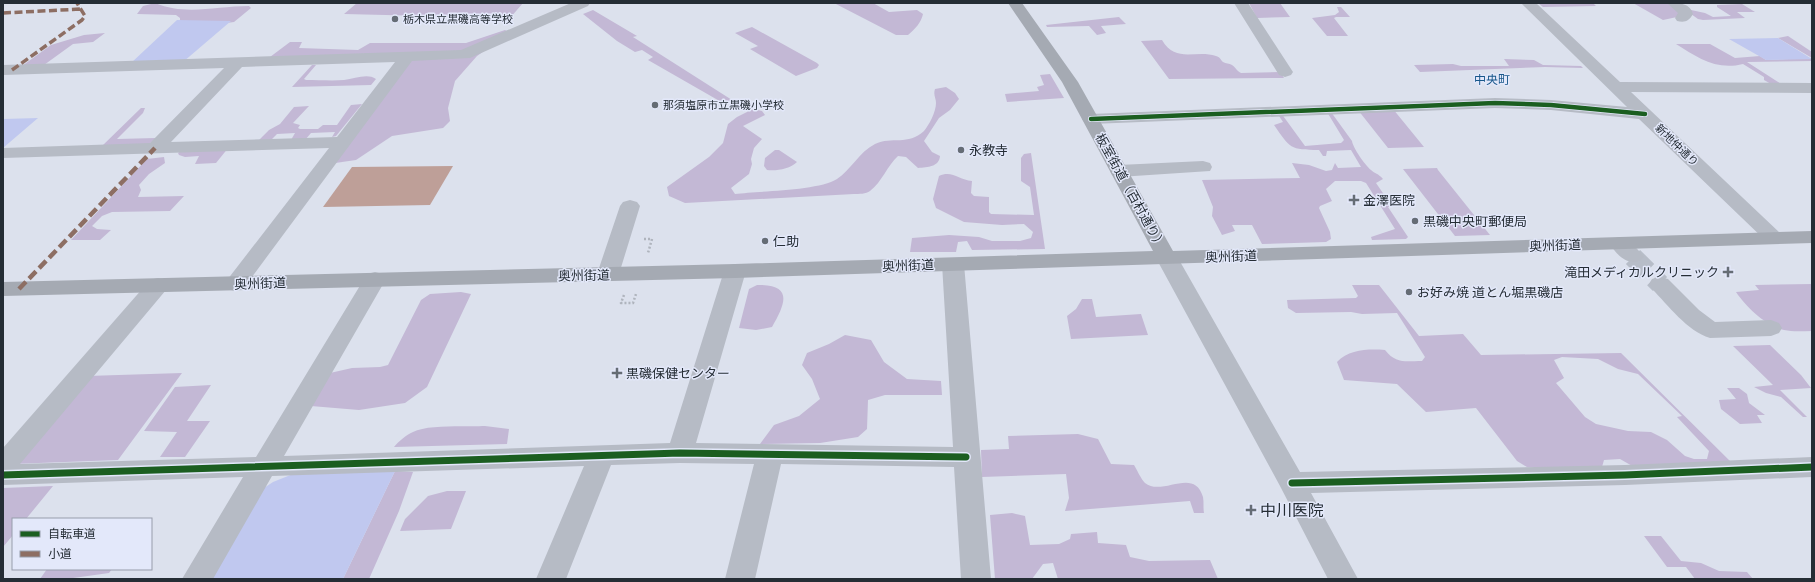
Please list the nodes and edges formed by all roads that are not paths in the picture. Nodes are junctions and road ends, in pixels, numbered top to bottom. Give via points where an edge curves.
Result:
1 (583, 3) edge
2 (1015, 3) edge
3 (1241, 3) edge
4 (1528, 3) edge
5 (1674, 3) edge
6 (1682, 18) dead end
7 (407, 57) junction
8 (238, 62) junction
9 (3, 70) edge
10 (1285, 72) dead end
11 (1618, 87) junction
12 (1812, 88) edge
13 (1645, 114) junction
14 (1091, 119) junction
15 (342, 142) junction
16 (155, 148) junction
17 (3, 153) edge
18 (1203, 168) dead end
19 (1119, 171) junction
20 (630, 206) dead end
21 (1812, 237) edge
22 (1774, 238) junction
23 (1619, 243) junction
24 (1633, 257) tunnel mouth
25 (1168, 258) junction
26 (953, 264) junction
27 (734, 271) junction
28 (608, 274) junction
29 (375, 279) junction
30 (235, 284) junction
31 (1660, 284) tunnel mouth
32 (158, 285) junction
33 (3, 289) edge
34 (1771, 328) dead end
35 (680, 453) junction
36 (770, 454) junction
37 (601, 456) junction
38 (966, 457) junction
39 (265, 465) junction
40 (3, 466) edge
41 (1812, 467) edge
42 (3, 475) edge
43 (1292, 483) junction
44 (197, 579) edge
45 (551, 579) edge
46 (740, 579) edge
47 (976, 579) edge
48 (1343, 579) edge

1 - 7 street via 464,55
2 - 14 main road, 板室街道（百村通り） via 1070,82
3 - 10 street
4 - 11 street, 新地仲通り
5 - 6 street via 1686,12
7 - 8 street
7 - 15 street
8 - 9 street
8 - 16 street
11 - 12 street
11 - 13 street, 新地仲通り
13 - 14 street via 1551,105 1495,103
13 - 22 street, 新地仲通り
14 - 19 main road, 板室街道（百村通り）
15 - 16 street
15 - 30 street
16 - 17 street
18 - 19 street
19 - 25 main road, 板室街道（百村通り）
20 - 28 street
21 - 22 main road, 奥州街道
22 - 23 main road, 奥州街道
23 - 24 street
23 - 25 main road, 奥州街道
25 - 26 main road, 奥州街道
25 - 43 street
26 - 27 main road, 奥州街道
26 - 38 street
27 - 28 main road, 奥州街道
27 - 35 street
28 - 29 main road, 奥州街道
29 - 30 main road, 奥州街道
29 - 39 street
30 - 32 main road, 奥州街道
31 - 34 street via 1710,330
32 - 33 main road, 奥州街道
32 - 40 street
35 - 36 street
35 - 37 street
36 - 38 street
36 - 46 street
37 - 39 street
37 - 45 street
38 - 47 street
39 - 42 street
39 - 44 street
41 - 43 street via 1625,475
43 - 48 street

